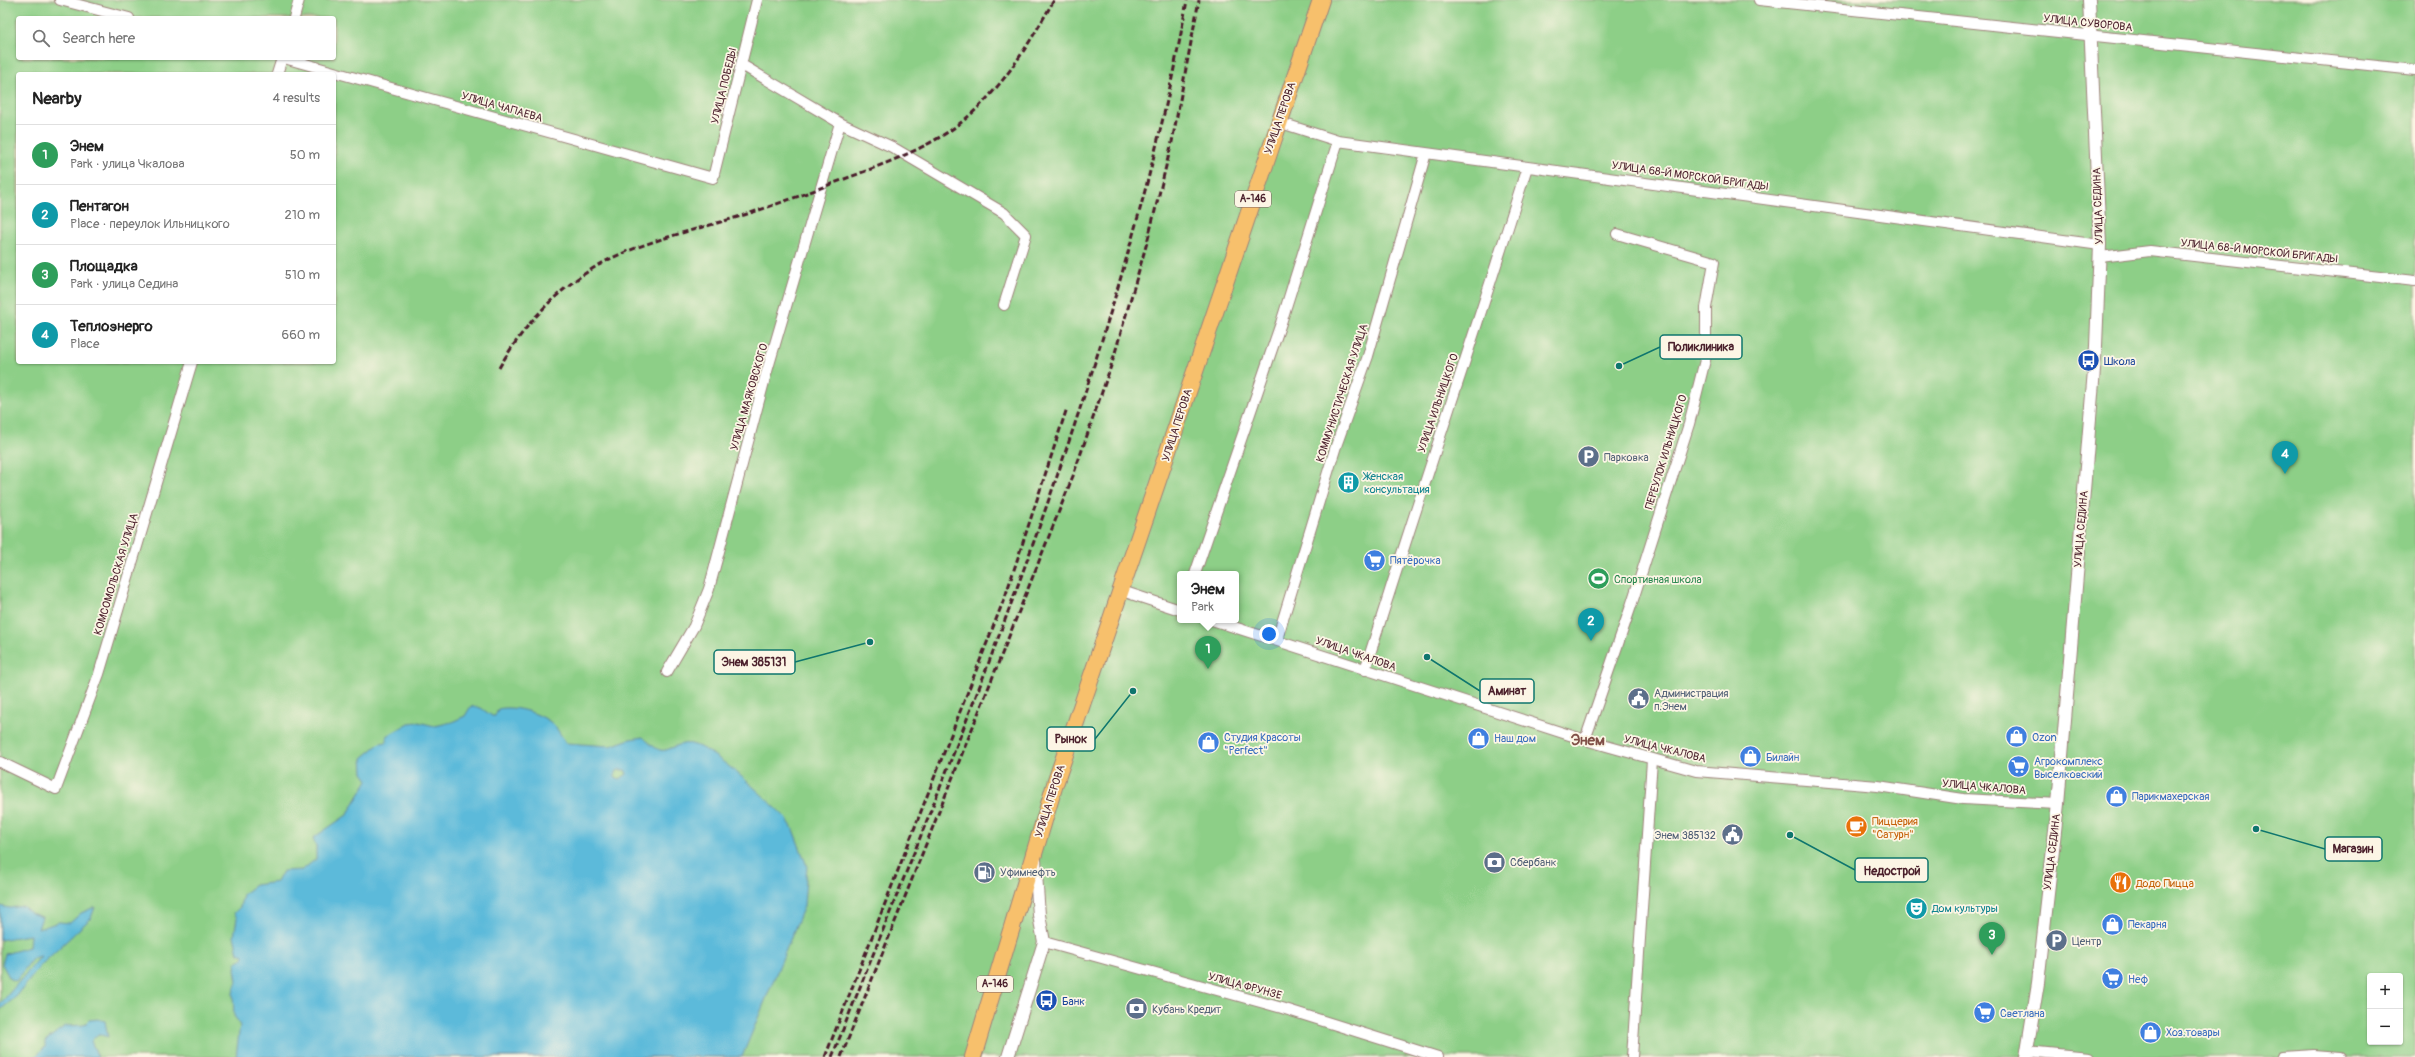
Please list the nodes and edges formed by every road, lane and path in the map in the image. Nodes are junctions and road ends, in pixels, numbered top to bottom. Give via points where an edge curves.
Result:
1 (60, 0) edge
2 (299, 0) edge
3 (757, 0) edge
4 (1321, 0) edge
5 (1759, 0) edge
6 (2089, 0) edge
7 (121, 16) edge
8 (295, 16) edge
9 (2091, 36) junction
10 (282, 60) edge
11 (290, 60) edge
12 (742, 65) junction
13 (2415, 70) edge
14 (278, 72) edge
15 (333, 72) edge
16 (336, 73) edge
17 (1278, 122) junction
18 (840, 123) junction
19 (1338, 141) junction
20 (1426, 153) junction
21 (1527, 167) junction
22 (713, 178) joint
23 (1617, 234) dead end
24 (2100, 244) junction
25 (2100, 257) junction
26 (2415, 281) edge
27 (1004, 305) dead end
28 (191, 364) edge
29 (1196, 571) edge
30 (1122, 591) junction
31 (1177, 609) edge
32 (1222, 623) edge
33 (1277, 639) junction
34 (1365, 670) junction
35 (667, 672) dead end
36 (1585, 740) junction
37 (1652, 760) junction
38 (0, 762) edge
39 (2058, 804) junction
40 (1034, 851) junction
41 (1044, 942) junction
42 (2026, 1054) edge
43 (973, 1057) edge
44 (1008, 1057) edge
45 (1438, 1057) edge
46 (1632, 1057) edge
47 (2088, 1057) edge
48 (2282, 1057) edge
49 (2341, 1057) edge

1 - 7 street
2 - 8 street
3 - 12 street, УЛИЦА ПОБЕДЫ
4 - 17 highway, УЛИЦА ПЕРОВА / А-146
5 - 9 street, УЛИЦА СУВОРОВА
6 - 9 street, УЛИЦА СЕДИНА
9 - 13 street, УЛИЦА СУВОРОВА
9 - 24 street, УЛИЦА СЕДИНА
10 - 14 street
11 - 15 street, УЛИЦА ЧАПАЕВА
12 - 18 street
12 - 22 street, УЛИЦА ПОБЕДЫ
16 - 22 street, УЛИЦА ЧАПАЕВА
17 - 19 street, УЛИЦА 68-Й МОРСКОЙ БРИГАДЫ
17 - 30 highway, УЛИЦА ПЕРОВА / А-146
18 - 27 street via 892,147 1004,213 1026,235
18 - 35 street, УЛИЦА МАЯКОВСКОГО via 765,378 709,589 694,626
19 - 20 street, УЛИЦА 68-Й МОРСКОЙ БРИГАДЫ
19 - 29 street via 1281,323
20 - 21 street, УЛИЦА 68-Й МОРСКОЙ БРИГАДЫ
20 - 33 street, КОММУНИСТИЧЕСКАЯ УЛИЦА via 1368,356 1336,446
21 - 24 street, УЛИЦА 68-Й МОРСКОЙ БРИГАДЫ
21 - 34 street, УЛИЦА ИЛЬНИЦКОГО via 1484,305 1407,533
23 - 36 street, ПЕРЕУЛОК ИЛЬНИЦКОГО via 1714,262 1706,308 1706,356 1689,424
24 - 25 street, УЛИЦА СЕДИНА
25 - 26 street, УЛИЦА 68-Й МОРСКОЙ БРИГАДЫ via 2150,251
25 - 39 street, УЛИЦА СЕДИНА via 2096,346
28 - 38 street, КОМСОМОЛЬСКАЯ УЛИЦА via 99,674 56,789
30 - 31 street
30 - 40 highway, УЛИЦА ПЕРОВА / А-146
32 - 33 street, УЛИЦА ЧКАЛОВА
33 - 34 street, УЛИЦА ЧКАЛОВА
34 - 36 street, УЛИЦА ЧКАЛОВА
36 - 37 street, УЛИЦА ЧКАЛОВА
37 - 39 street, УЛИЦА ЧКАЛОВА via 1696,771 1878,786 1963,799
37 - 46 street
39 - 42 street, УЛИЦА СЕДИНА via 2038,983
40 - 41 street, УЛИЦА ПЕРОВА via 1037,902
40 - 43 highway, УЛИЦА ПЕРОВА / А-146
41 - 44 street, УЛИЦА ПЕРОВА
41 - 45 street, УЛИЦА ФРУНЗЕ via 1282,1008
42 - 47 street
48 - 49 street

